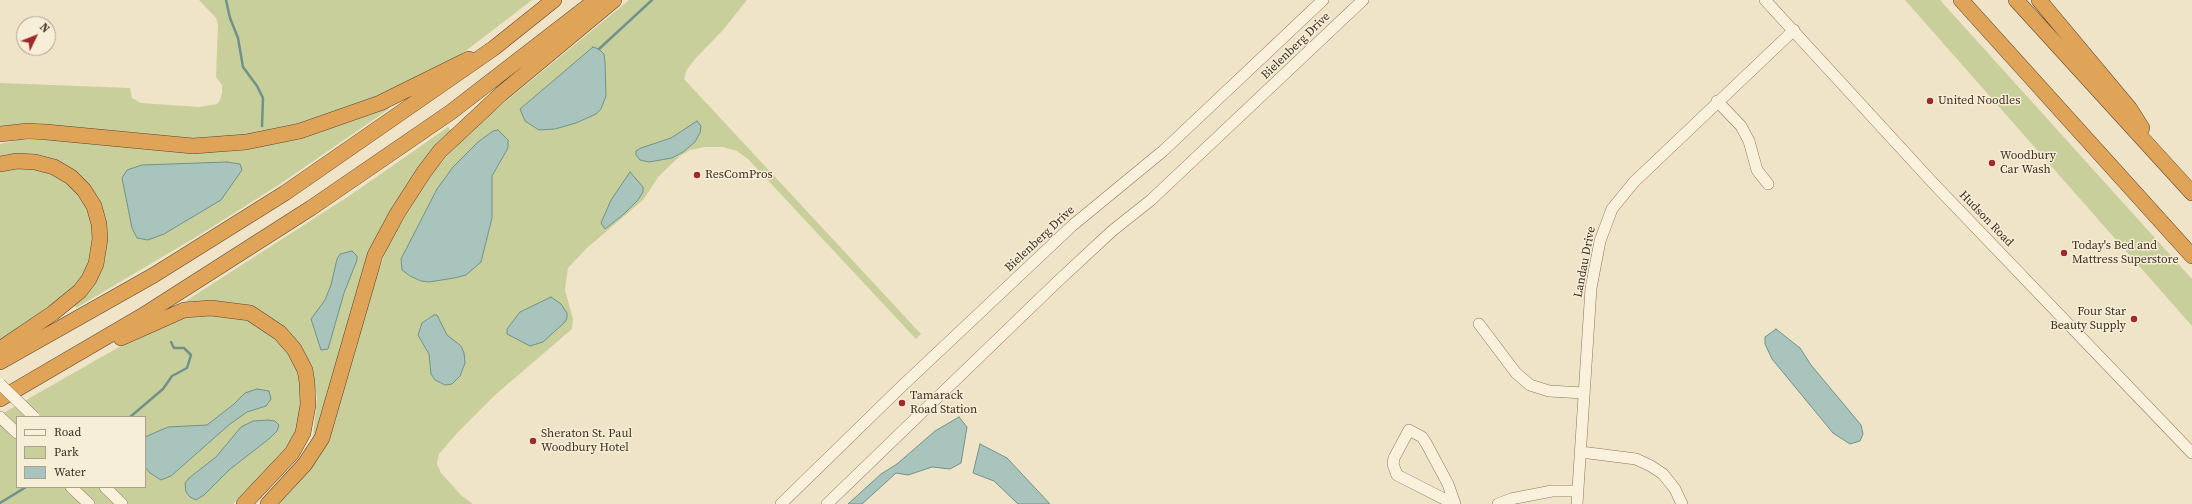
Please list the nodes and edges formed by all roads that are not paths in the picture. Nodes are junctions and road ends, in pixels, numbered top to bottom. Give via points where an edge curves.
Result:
1 (554, 0) edge
2 (596, 0) edge
3 (614, 0) edge
4 (1323, 0) edge
5 (1363, 0) edge
6 (1765, 0) edge
7 (1960, 0) edge
8 (2016, 0) edge
9 (2038, 0) edge
10 (1794, 30) junction
11 (494, 48) junction
12 (1717, 102) junction
13 (0, 134) edge
14 (0, 164) edge
15 (2173, 173) junction
16 (1768, 184) dead end
17 (2192, 193) edge
18 (2192, 256) edge
19 (1479, 324) dead end
20 (0, 349) edge
21 (0, 362) edge
22 (0, 384) edge
23 (27, 384) junction
24 (1584, 394) junction
25 (0, 399) edge
26 (0, 416) edge
27 (33, 416) edge
28 (16, 432) edge
29 (1581, 452) junction
30 (2192, 453) edge
31 (72, 488) edge
32 (106, 488) edge
33 (1578, 491) junction
34 (88, 504) edge
35 (122, 504) edge
36 (244, 504) edge
37 (268, 504) edge
38 (781, 504) edge
39 (827, 504) edge
40 (1455, 504) edge
41 (1498, 504) edge
42 (1577, 504) edge
43 (1682, 504) edge

1 - 11 highway
2 - 23 highway via 451,112 311,208 148,312
3 - 37 highway via 501,94 440,151 424,172 375,255 322,438 305,464
4 - 38 street, Bielenberg Drive via 1163,151 1073,225 923,369 900,387
5 - 39 street, Bielenberg Drive via 1151,200 1056,283
6 - 10 street, Hudson Road
7 - 18 highway
8 - 15 highway
9 - 15 highway via 2130,109
10 - 12 street, Landau Drive
10 - 30 street, Hudson Road via 1933,183
11 - 13 highway via 451,66 380,103 321,124 263,139 194,146 40,131
11 - 21 highway via 341,156 233,227 108,302
12 - 16 street via 1741,126 1749,141 1757,170
12 - 24 street, Landau Drive via 1634,182 1612,209 1600,241 1591,288
14 - 20 highway via 17,161 36,162 54,167 71,177 84,190 94,206 100,238 96,264 80,291
15 - 17 highway
19 - 24 street via 1516,373 1530,385 1549,391
22 - 27 street, bridge
23 - 25 highway
23 - 36 highway via 184,310 239,310 261,318 280,332 300,359 307,382 308,405 303,433 292,453
24 - 29 street, Landau Drive
26 - 28 street
29 - 33 street, Landau Drive
29 - 43 street via 1636,459 1651,466 1663,474 1675,489
31 - 34 street
32 - 35 street
33 - 41 street via 1552,491
33 - 42 street, Landau Drive
40 - 40 street via 1448,484 1426,443 1422,437 1409,430 1394,458 1393,464 1397,475

